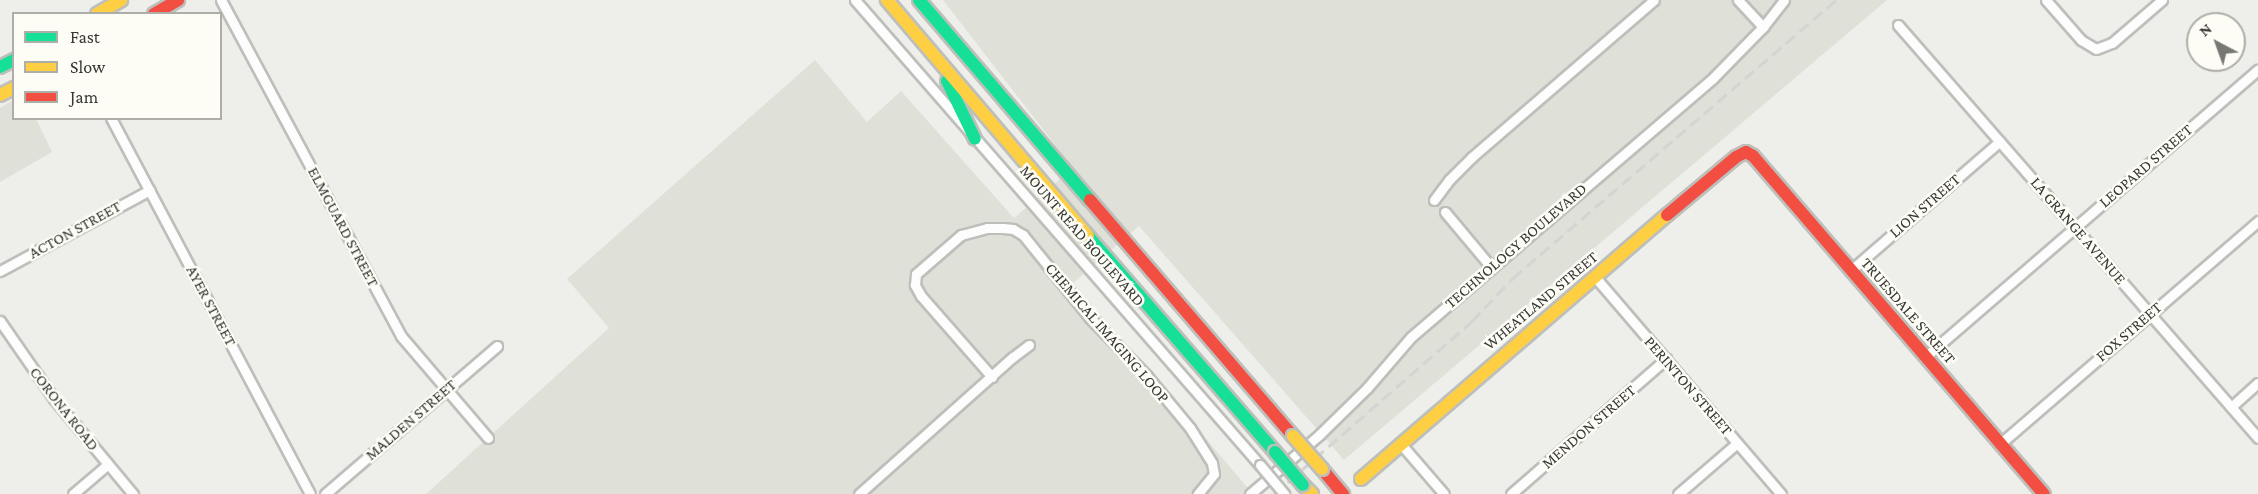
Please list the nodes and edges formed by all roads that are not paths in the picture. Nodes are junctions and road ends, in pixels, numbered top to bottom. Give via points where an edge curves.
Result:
1 (121, 0) edge
2 (178, 0) edge
3 (221, 0) edge
4 (855, 0) edge
5 (887, 0) edge
6 (920, 0) edge
7 (1654, 0) edge
8 (1738, 0) edge
9 (1784, 0) edge
10 (2046, 0) edge
11 (2162, 0) edge
12 (100, 12) edge
13 (157, 12) edge
14 (1898, 25) dead end
15 (1763, 27) junction
16 (927, 50) junction
17 (2258, 70) edge
18 (112, 120) edge
19 (975, 140) junction
20 (2000, 141) junction
21 (1746, 152) joint
22 (150, 190) junction
23 (1434, 200) dead end
24 (1445, 212) dead end
25 (2258, 221) edge
26 (2075, 227) junction
27 (1491, 267) junction
28 (0, 271) edge
29 (1850, 271) junction
30 (1595, 278) junction
31 (2151, 314) junction
32 (0, 321) edge
33 (4, 337) edge
34 (1029, 345) dead end
35 (497, 346) dead end
36 (1925, 357) junction
37 (1666, 359) junction
38 (992, 377) junction
39 (2258, 383) edge
40 (446, 389) junction
41 (2231, 406) junction
42 (488, 438) dead end
43 (2258, 438) edge
44 (1400, 443) junction
45 (1737, 443) junction
46 (2001, 443) junction
47 (108, 465) junction
48 (1361, 480) dead end
49 (1308, 489) edge
50 (73, 494) edge
51 (133, 494) edge
52 (310, 494) edge
53 (325, 494) edge
54 (859, 494) edge
55 (1198, 494) edge
56 (1250, 494) edge
57 (1284, 494) edge
58 (1343, 494) edge
59 (1444, 494) edge
60 (1511, 494) edge
61 (1678, 494) edge
62 (1781, 494) edge
63 (2044, 494) edge

1 - 12 main road
2 - 13 main road
3 - 40 street, ELMGUARD STREET via 401,336
4 - 19 street, MOUNT READ BOULEVARD
5 - 16 main road, MOUNT READ BOULEVARD
6 - 58 main road, MOUNT READ BOULEVARD, bridge
7 - 23 street via 1472,157
8 - 15 street
9 - 15 street, TECHNOLOGY BOULEVARD
10 - 11 street via 2081,40 2096,49 2112,43
14 - 20 street, LA GRANGE AVENUE
15 - 27 street, TECHNOLOGY BOULEVARD via 1713,78
16 - 19 main road via 955,94
16 - 49 main road, MOUNT READ BOULEVARD, bridge
17 - 26 street, LEOPARD STREET
18 - 22 street, AYER STREET
19 - 57 street, MOUNT READ BOULEVARD, bridge
20 - 26 street, LA GRANGE AVENUE
20 - 29 street, LION STREET
21 - 29 main road, TRUESDALE STREET
21 - 30 main road, WHEATLAND STREET
22 - 28 street, ACTON STREET
22 - 52 street, AYER STREET
24 - 27 street
25 - 31 street, FOX STREET
26 - 31 street, LA GRANGE AVENUE
26 - 36 street, LEOPARD STREET
27 - 56 street, TECHNOLOGY BOULEVARD via 1411,337 1319,435
29 - 36 main road, TRUESDALE STREET
30 - 37 street, PERINTON STREET
30 - 44 main road, WHEATLAND STREET
31 - 41 street, LA GRANGE AVENUE
31 - 46 street, FOX STREET
32 - 33 street, CORONA ROAD
33 - 47 street, CORONA ROAD
34 - 38 street
35 - 40 street, MALDEN STREET
36 - 46 main road, TRUESDALE STREET
37 - 45 street, PERINTON STREET
37 - 60 street, MENDON STREET
38 - 54 street
38 - 55 street, CHEMICAL IMAGING LOOP via 921,296 915,285 916,274 961,235 987,228 1013,229 1190,428 1212,463 1214,474
39 - 41 street
40 - 42 street, ELMGUARD STREET
40 - 53 street, MALDEN STREET
41 - 43 street, LA GRANGE AVENUE
44 - 48 main road, WHEATLAND STREET
44 - 59 street
45 - 61 street
45 - 62 street, PERINTON STREET
46 - 63 main road, TRUESDALE STREET
47 - 50 street
47 - 51 street, CORONA ROAD

